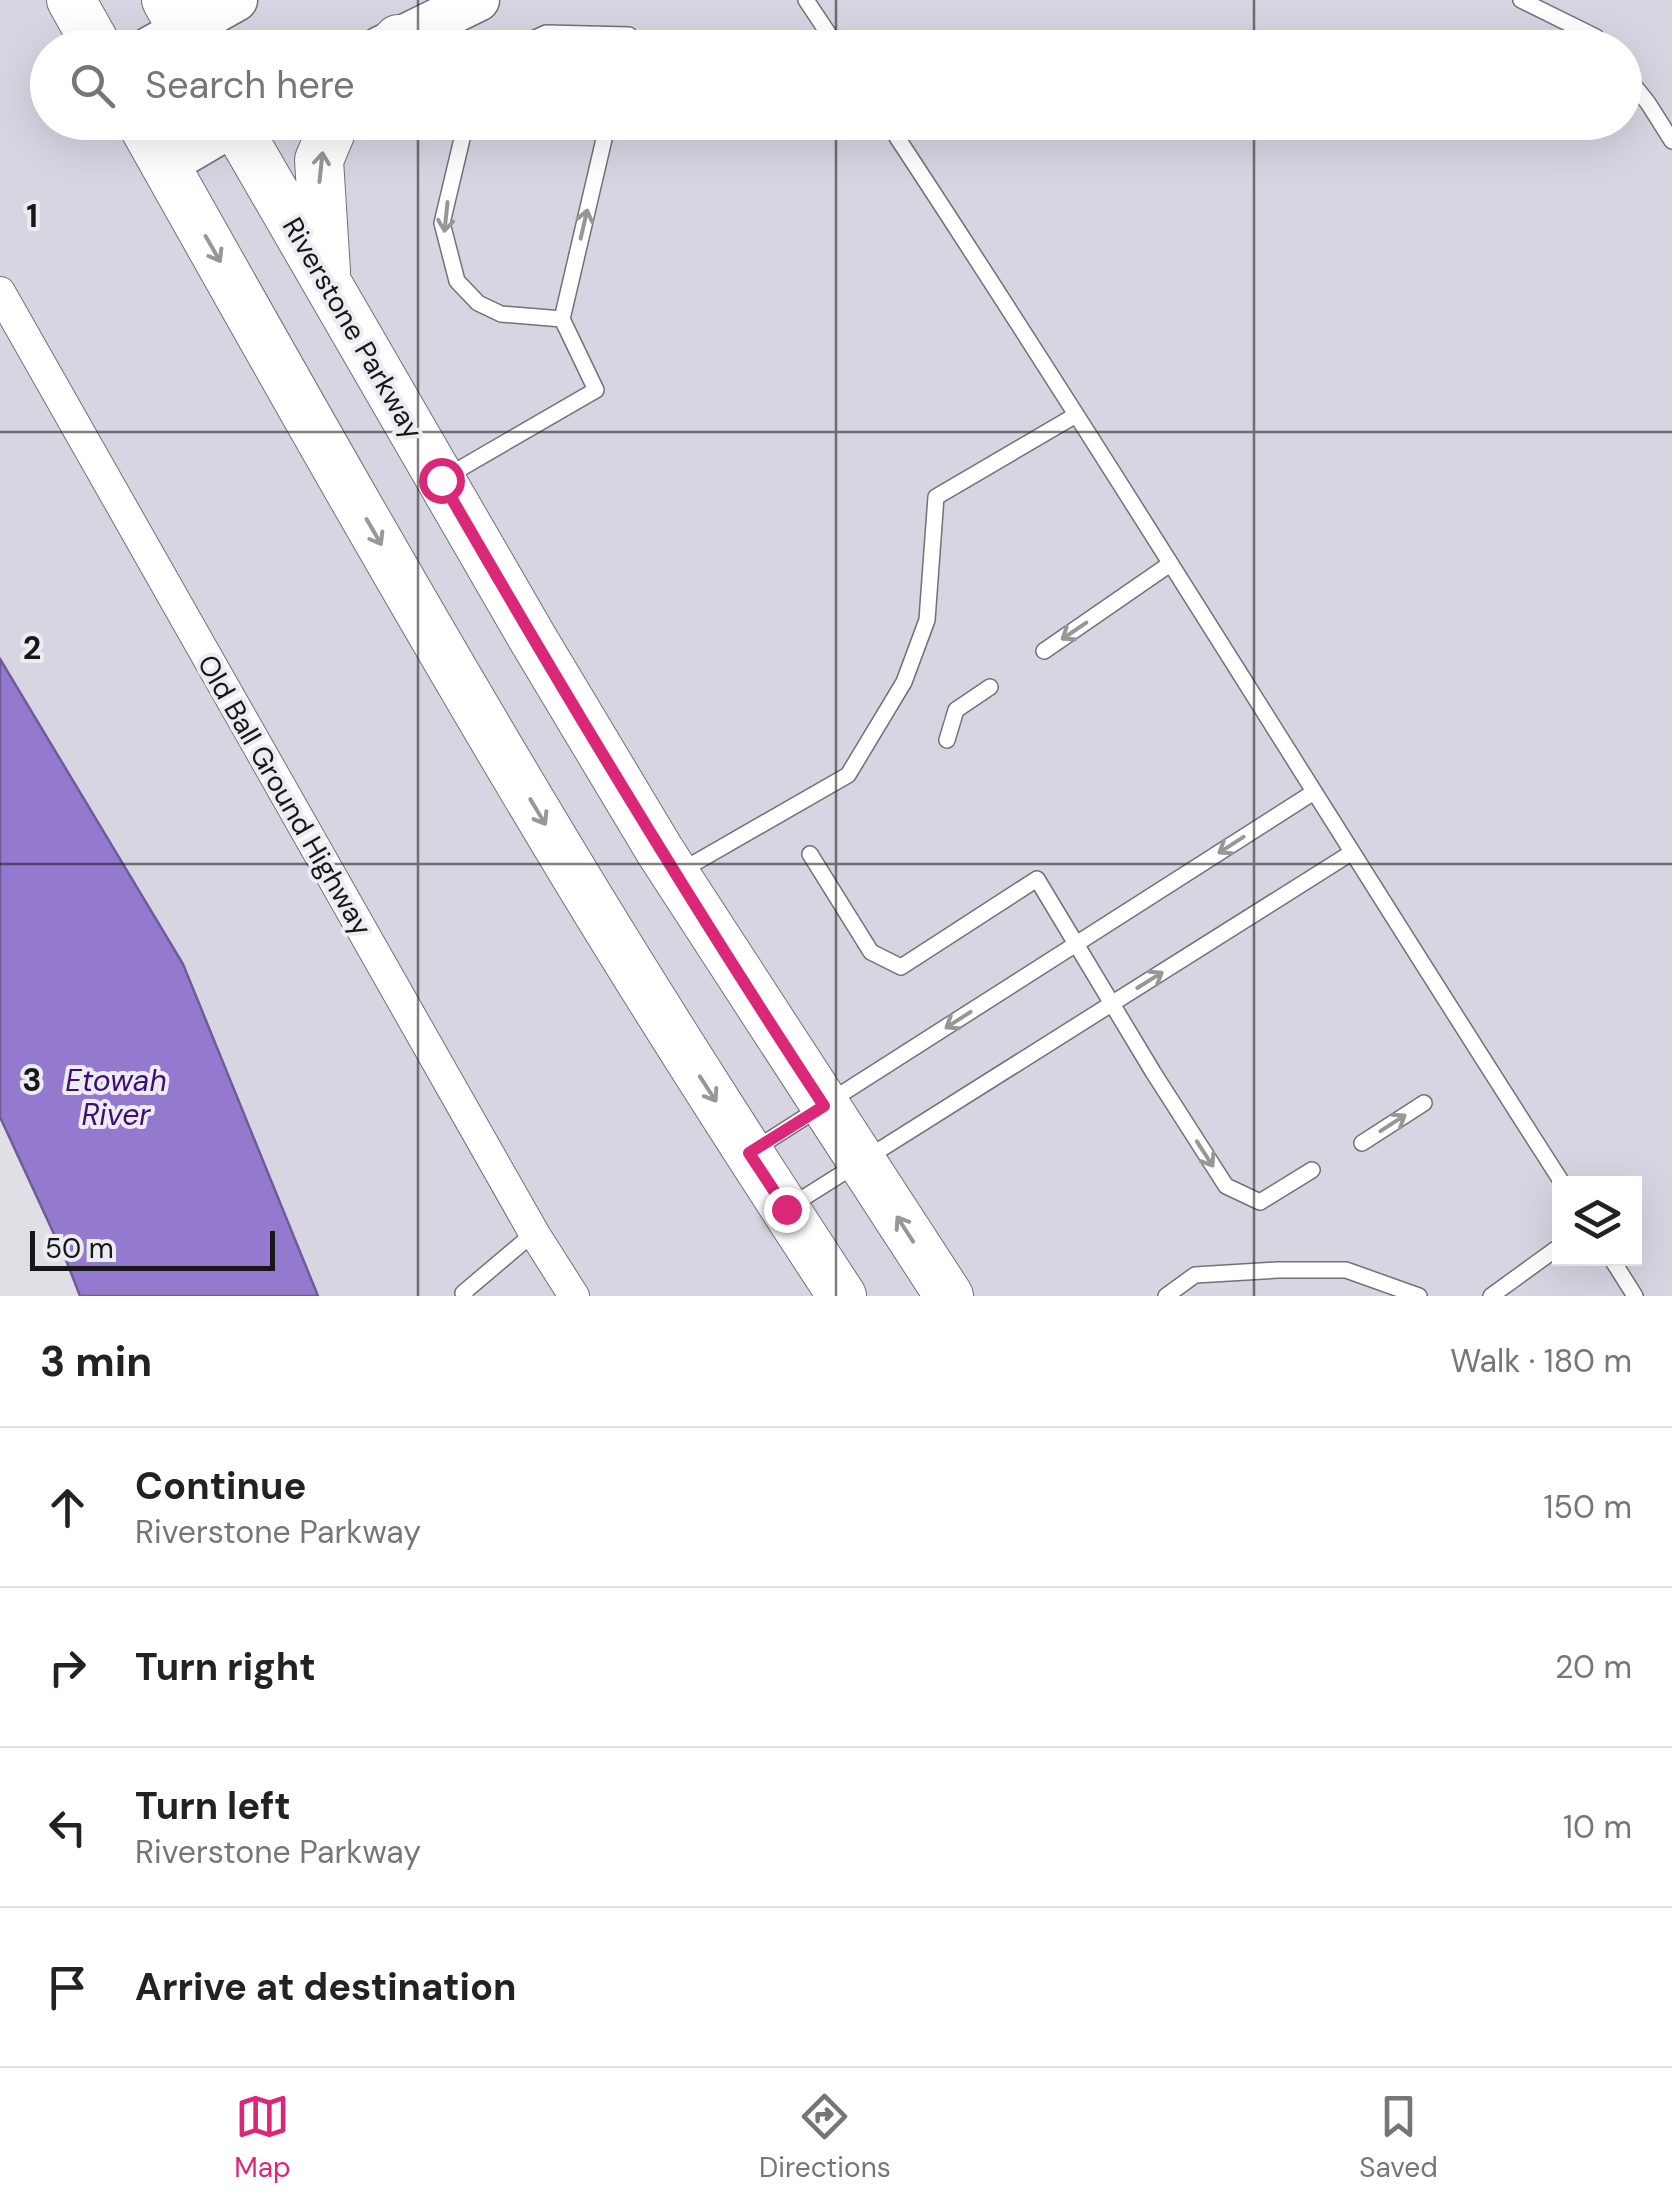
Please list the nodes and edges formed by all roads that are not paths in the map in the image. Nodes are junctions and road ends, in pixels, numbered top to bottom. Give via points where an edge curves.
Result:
1 (70, 0) edge
2 (236, 0) edge
3 (478, 0) edge
4 (806, 0) edge
5 (1521, 0) edge
6 (88, 30) edge
7 (175, 30) edge
8 (418, 30) edge
9 (826, 30) edge
10 (1580, 30) edge
11 (1642, 96) edge
12 (151, 140) edge
13 (207, 140) edge
14 (246, 140) edge
15 (327, 140) edge
16 (462, 140) edge
17 (604, 140) edge
18 (900, 140) edge
19 (1672, 141) edge
20 (164, 165) junction
21 (328, 284) junction
22 (0, 292) edge
23 (562, 319) junction
24 (1076, 414) junction
25 (441, 480) junction
26 (1170, 564) junction
27 (1044, 651) dead end
28 (990, 687) dead end
29 (947, 740) dead end
30 (1314, 792) junction
31 (1351, 853) junction
32 (810, 854) dead end
33 (675, 875) junction
34 (1076, 944) junction
35 (1112, 1004) junction
36 (1424, 1103) dead end
37 (824, 1106) junction
38 (1362, 1143) dead end
39 (749, 1153) junction
40 (860, 1162) junction
41 (1312, 1170) dead end
42 (1558, 1176) edge
43 (786, 1209) junction
44 (534, 1233) junction
45 (1552, 1252) edge
46 (1616, 1266) edge
47 (465, 1296) edge
48 (574, 1296) edge
49 (842, 1296) edge
50 (949, 1296) edge
51 (1166, 1296) edge
52 (1419, 1296) edge
53 (1491, 1296) edge
54 (1634, 1296) edge

1 - 6 main road
2 - 7 street
3 - 8 street
4 - 9 lane
5 - 10 lane
11 - 19 lane
12 - 20 main road
13 - 20 street
14 - 21 main road, Riverstone Parkway
21 -> 15 main road via 319,160
16 -> 23 lane via 442,223 457,281 501,314
23 -> 17 lane
18 - 24 lane
20 -> 39 main road via 450,666
21 - 25 main road, Riverstone Parkway
22 - 44 street, Old Ball Ground Highway
23 - 25 lane via 596,390
24 - 26 lane
24 - 33 lane via 936,498 927,620 904,682 848,776
25 - 33 main road, Riverstone Parkway
26 -> 27 lane
26 - 30 lane
28 - 29 lane via 956,710
30 - 31 lane
30 -> 34 lane
35 -> 31 lane
31 - 42 lane
32 - 34 lane via 871,952 901,966 1036,879
33 - 37 main road, Riverstone Parkway
34 - 35 lane
34 -> 37 lane
35 - 40 lane
35 -> 41 lane via 1226,1186 1260,1202
38 -> 36 lane
37 - 39 lane
37 - 40 main road, Riverstone Parkway
39 - 43 main road
40 - 43 lane
50 -> 40 main road, Riverstone Parkway
43 - 49 main road
44 - 47 lane
44 - 48 street, Old Ball Ground Highway
45 - 53 lane
46 - 54 lane
51 - 52 lane via 1196,1275 1346,1270

